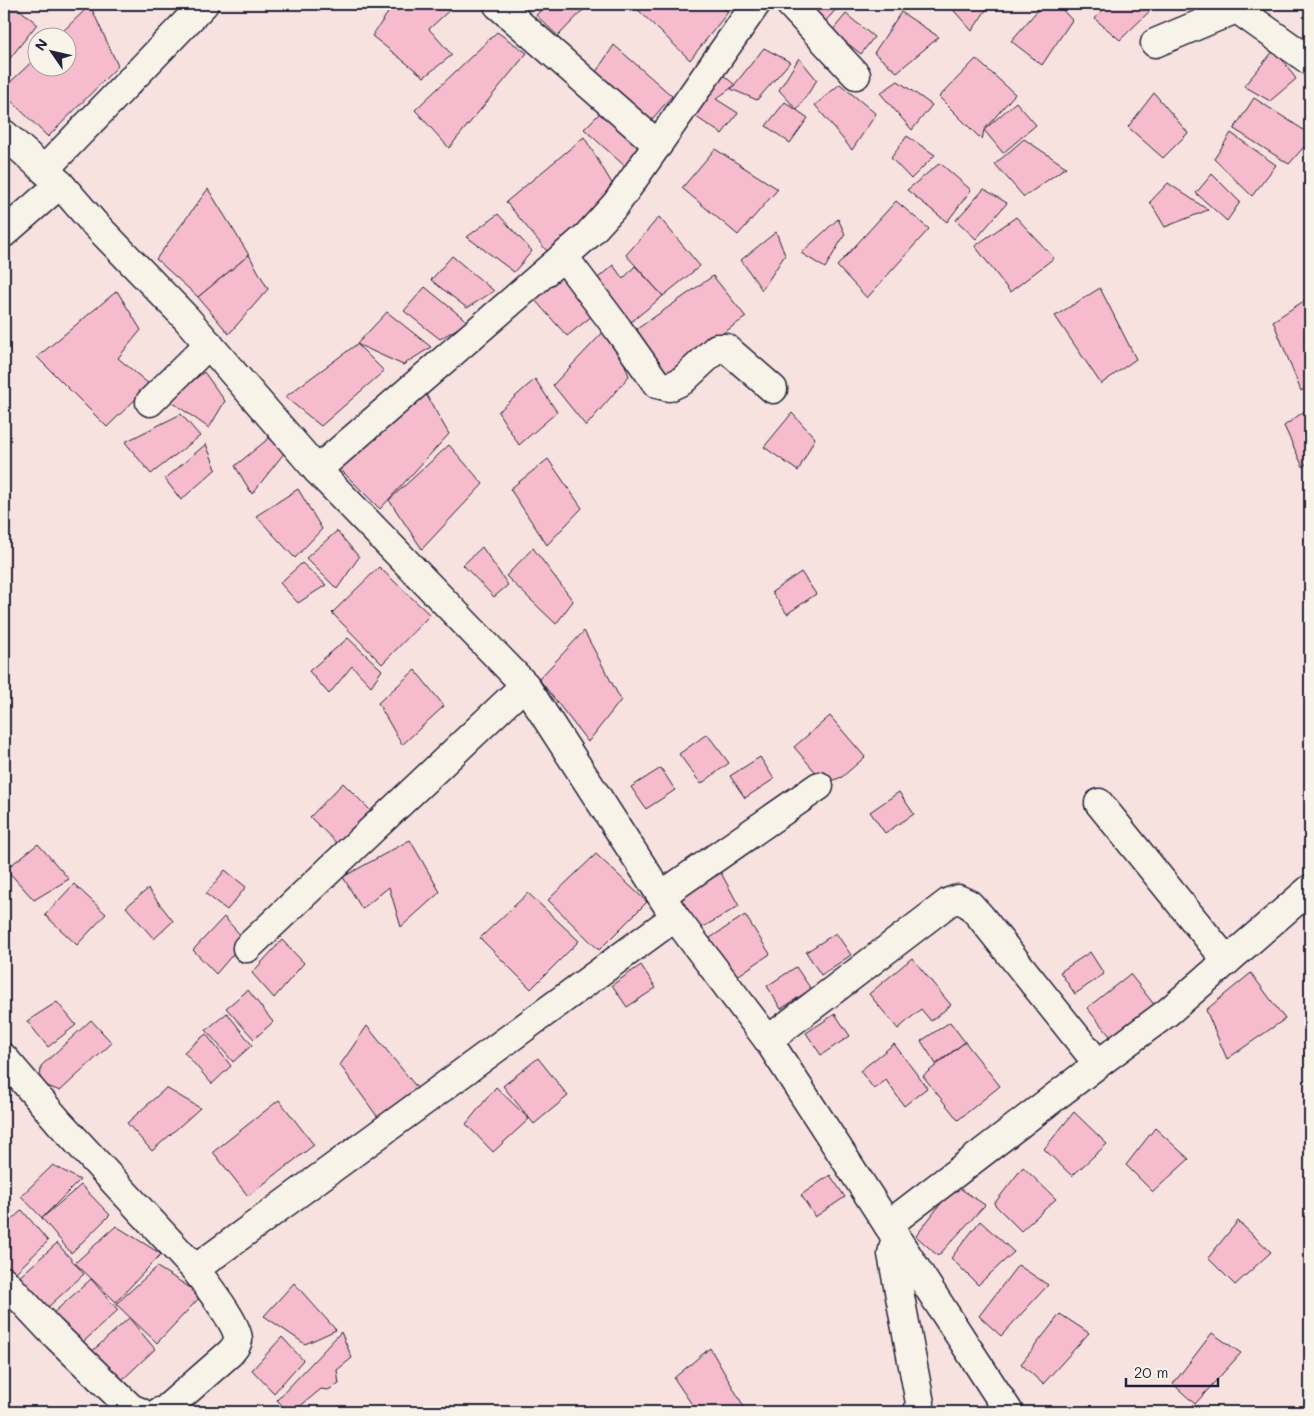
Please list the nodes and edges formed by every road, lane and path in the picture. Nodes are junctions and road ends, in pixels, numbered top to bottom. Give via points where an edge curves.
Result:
1 (204, 4) edge
2 (756, 4) edge
3 (790, 4) edge
4 (498, 5) edge
5 (1233, 6) edge
6 (1155, 43) dead end
7 (1310, 61) edge
8 (856, 75) dead end
9 (4, 134) edge
10 (658, 145) junction
11 (52, 177) junction
12 (4, 233) edge
13 (564, 257) junction
14 (208, 344) junction
15 (773, 389) dead end
16 (150, 402) dead end
17 (317, 470) junction
18 (525, 685) junction
19 (819, 786) dead end
20 (1099, 802) dead end
21 (1310, 889) edge
22 (668, 906) junction
23 (247, 948) dead end
24 (1227, 961) junction
25 (768, 1040) junction
26 (1098, 1064) junction
27 (9, 1074) edge
28 (892, 1230) junction
29 (195, 1269) junction
30 (4, 1281) edge
31 (140, 1412) edge
32 (159, 1412) edge
33 (918, 1412) edge
34 (1009, 1412) edge

1 - 11 street
2 - 10 street
3 - 8 street
4 - 10 street
5 - 6 street
5 - 7 street
9 - 11 street
10 - 13 street via 616,204
11 - 12 street
11 - 14 street
13 - 15 street via 656,384 669,386 682,381 717,348 726,348
13 - 17 street
14 - 16 street
14 - 17 street
17 - 18 street
18 - 22 street
18 - 23 street
19 - 22 street
20 - 24 street
21 - 24 street
22 - 25 street
22 - 29 street
24 - 26 street via 1168,1012
25 - 26 street via 949,902 958,899 969,904 980,916
25 - 28 street
26 - 28 street
27 - 29 street
28 - 33 street via 892,1254 920,1403
28 - 34 street
29 - 32 street via 233,1323 238,1339 230,1353
30 - 31 street via 131,1408

